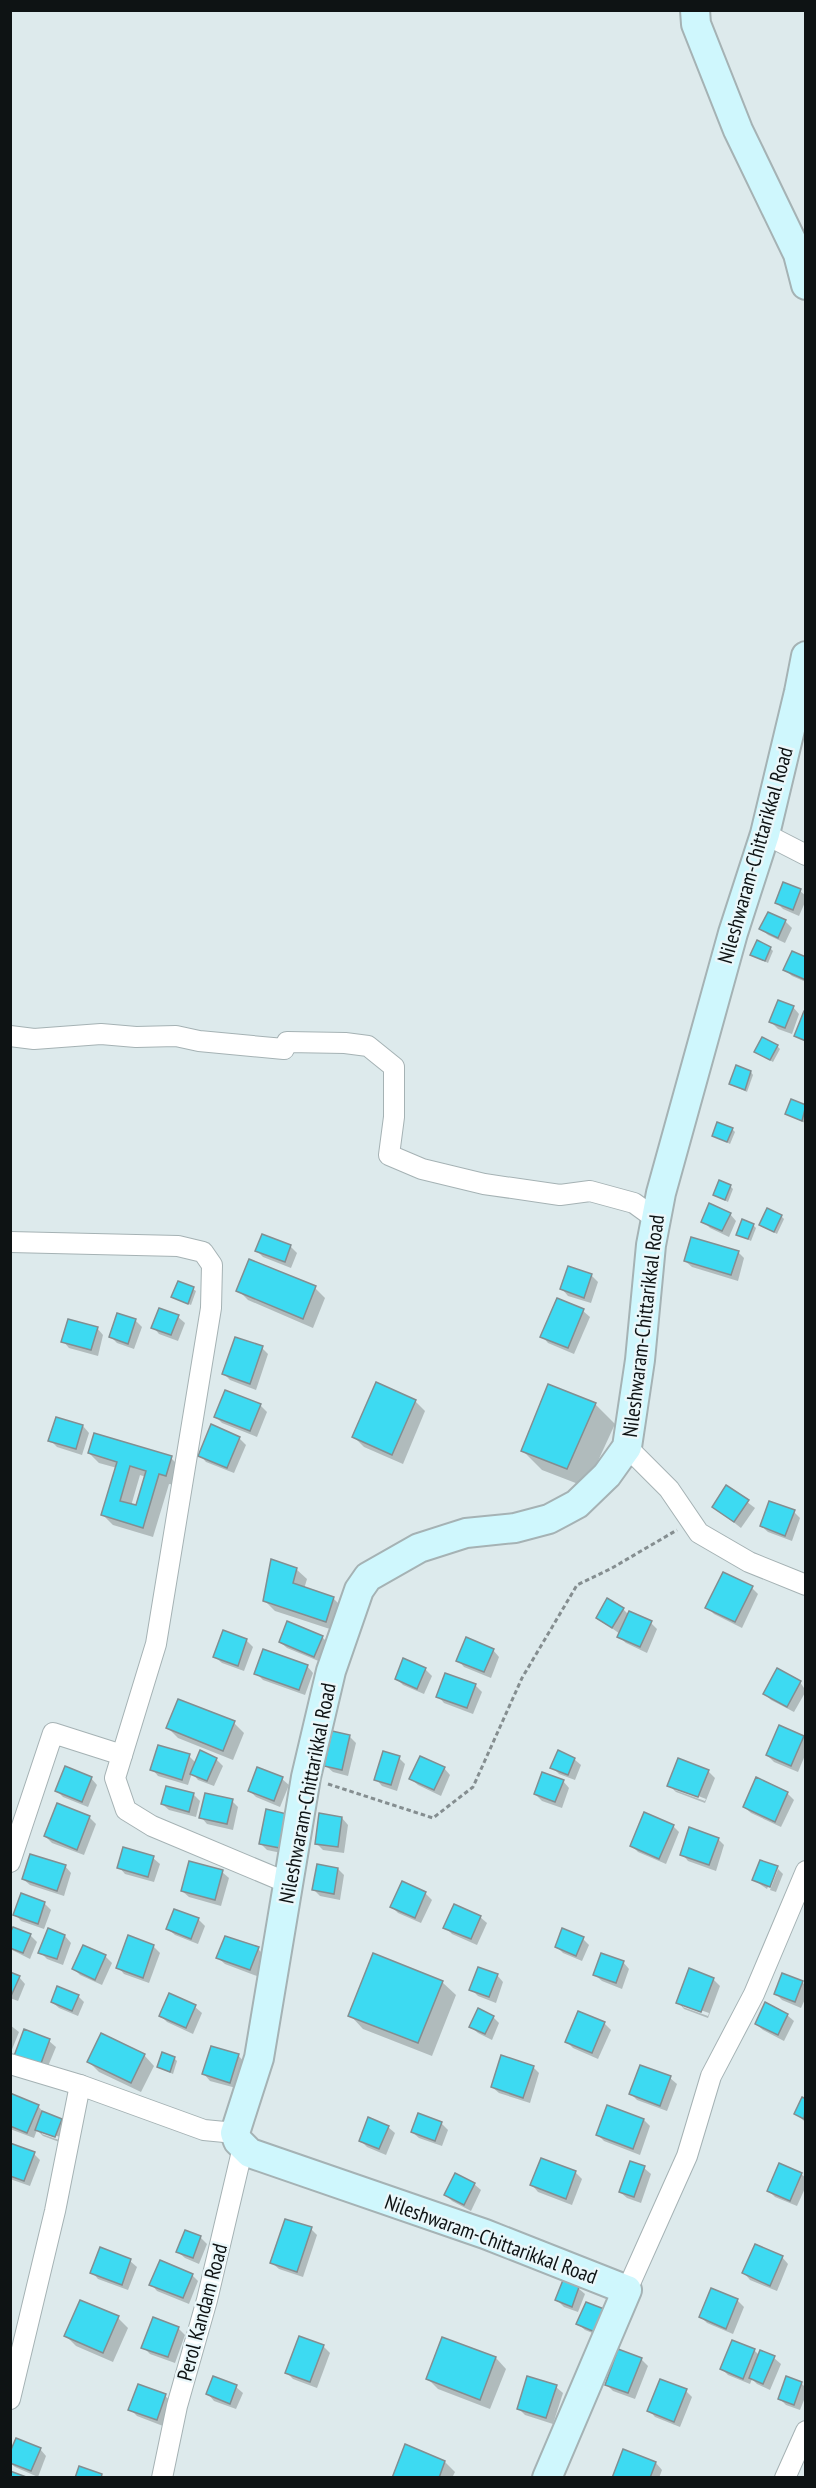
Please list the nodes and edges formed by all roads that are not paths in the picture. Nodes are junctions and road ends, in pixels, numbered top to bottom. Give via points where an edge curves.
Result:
1 (695, 10) edge
2 (806, 285) edge
3 (806, 656) edge
4 (765, 834) junction
5 (806, 855) edge
6 (10, 1036) edge
7 (656, 1219) junction
8 (10, 1242) edge
9 (627, 1447) junction
10 (806, 1585) edge
11 (122, 1755) junction
12 (10, 1862) edge
13 (806, 1871) edge
14 (288, 1883) junction
15 (10, 2064) edge
16 (80, 2085) junction
17 (239, 2140) junction
18 (627, 2290) junction
19 (10, 2399) edge
20 (806, 2431) edge
21 (162, 2478) edge
22 (547, 2478) edge
23 (785, 2478) edge

1 - 2 main road via 696,24 738,130 798,254
3 - 4 main road, Nileshwaram-Chittarikkal Road
4 - 5 street
4 - 7 main road, Nileshwaram-Chittarikkal Road via 733,933
6 - 7 street via 176,1036 284,1049 288,1042 368,1046 394,1067 389,1155 422,1169 484,1184 560,1195 590,1191 634,1203
7 - 9 main road, Nileshwaram-Chittarikkal Road
8 - 11 street via 178,1246 203,1252 212,1265 211,1308 156,1644
9 - 10 street via 669,1489 699,1533 749,1562
9 - 14 main road, Nileshwaram-Chittarikkal Road via 608,1475 577,1503 549,1520 466,1533 419,1548 368,1577 359,1590 331,1671 306,1777
11 - 12 street via 53,1733
11 - 14 street via 115,1778 126,1810 152,1826
13 - 18 street via 754,1994 711,2076 687,2156
14 - 17 main road, Nileshwaram-Chittarikkal Road via 259,2058
15 - 16 street
16 - 17 street
16 - 19 street via 53,2222
17 - 18 main road, Nileshwaram-Chittarikkal Road via 250,2152 485,2234
17 - 21 street, Perol Kandam Road via 207,2301 177,2406
18 - 22 main road
20 - 23 street

